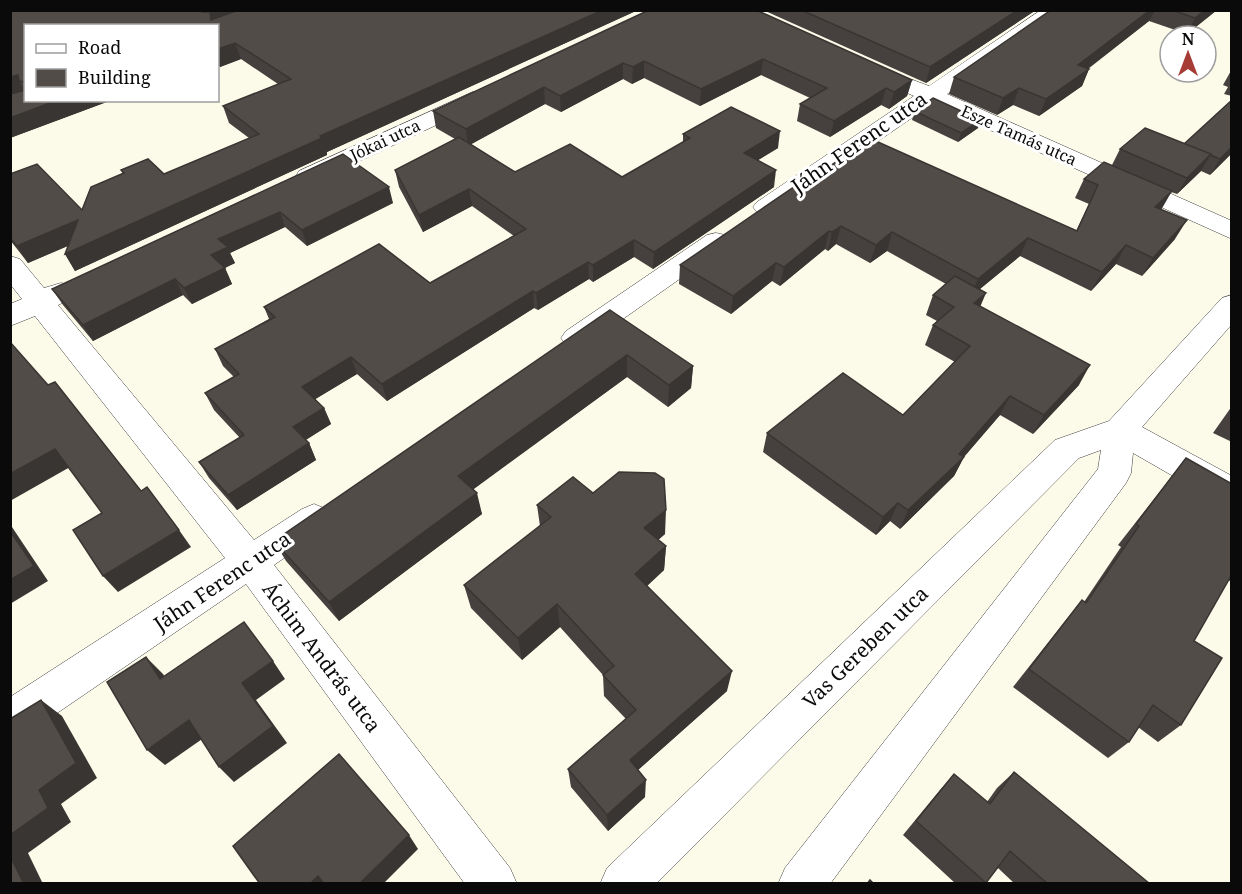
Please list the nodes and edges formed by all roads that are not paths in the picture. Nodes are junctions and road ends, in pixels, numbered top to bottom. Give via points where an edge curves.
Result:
1 (1055, 10) edge
2 (897, 80) edge
3 (491, 91) edge
4 (929, 94) junction
5 (287, 186) edge
6 (1232, 231) edge
7 (10, 265) edge
8 (84, 281) edge
9 (1232, 306) edge
10 (26, 309) edge
11 (556, 352) edge
12 (1120, 430) junction
13 (1232, 493) edge
14 (340, 502) edge
15 (251, 563) junction
16 (10, 721) edge
17 (494, 884) edge
18 (623, 884) edge
19 (801, 884) edge

1 - 4 street, Jáhn Ferenc utca
2 - 4 street, Esze Tamás utca
3 - 5 street, Jókai utca
4 - 6 street, Esze Tamás utca
4 - 11 street, Jáhn Ferenc utca
7 - 10 street, Áchim András utca
8 - 10 street
9 - 12 street, Vas Gereben utca
10 - 15 street, Áchim András utca
12 - 13 street
12 - 18 street, Vas Gereben utca via 1067,449
12 - 19 street via 1114,473
14 - 15 street, Jáhn Ferenc utca
15 - 16 street, Jáhn Ferenc utca
15 - 17 street, Áchim András utca

